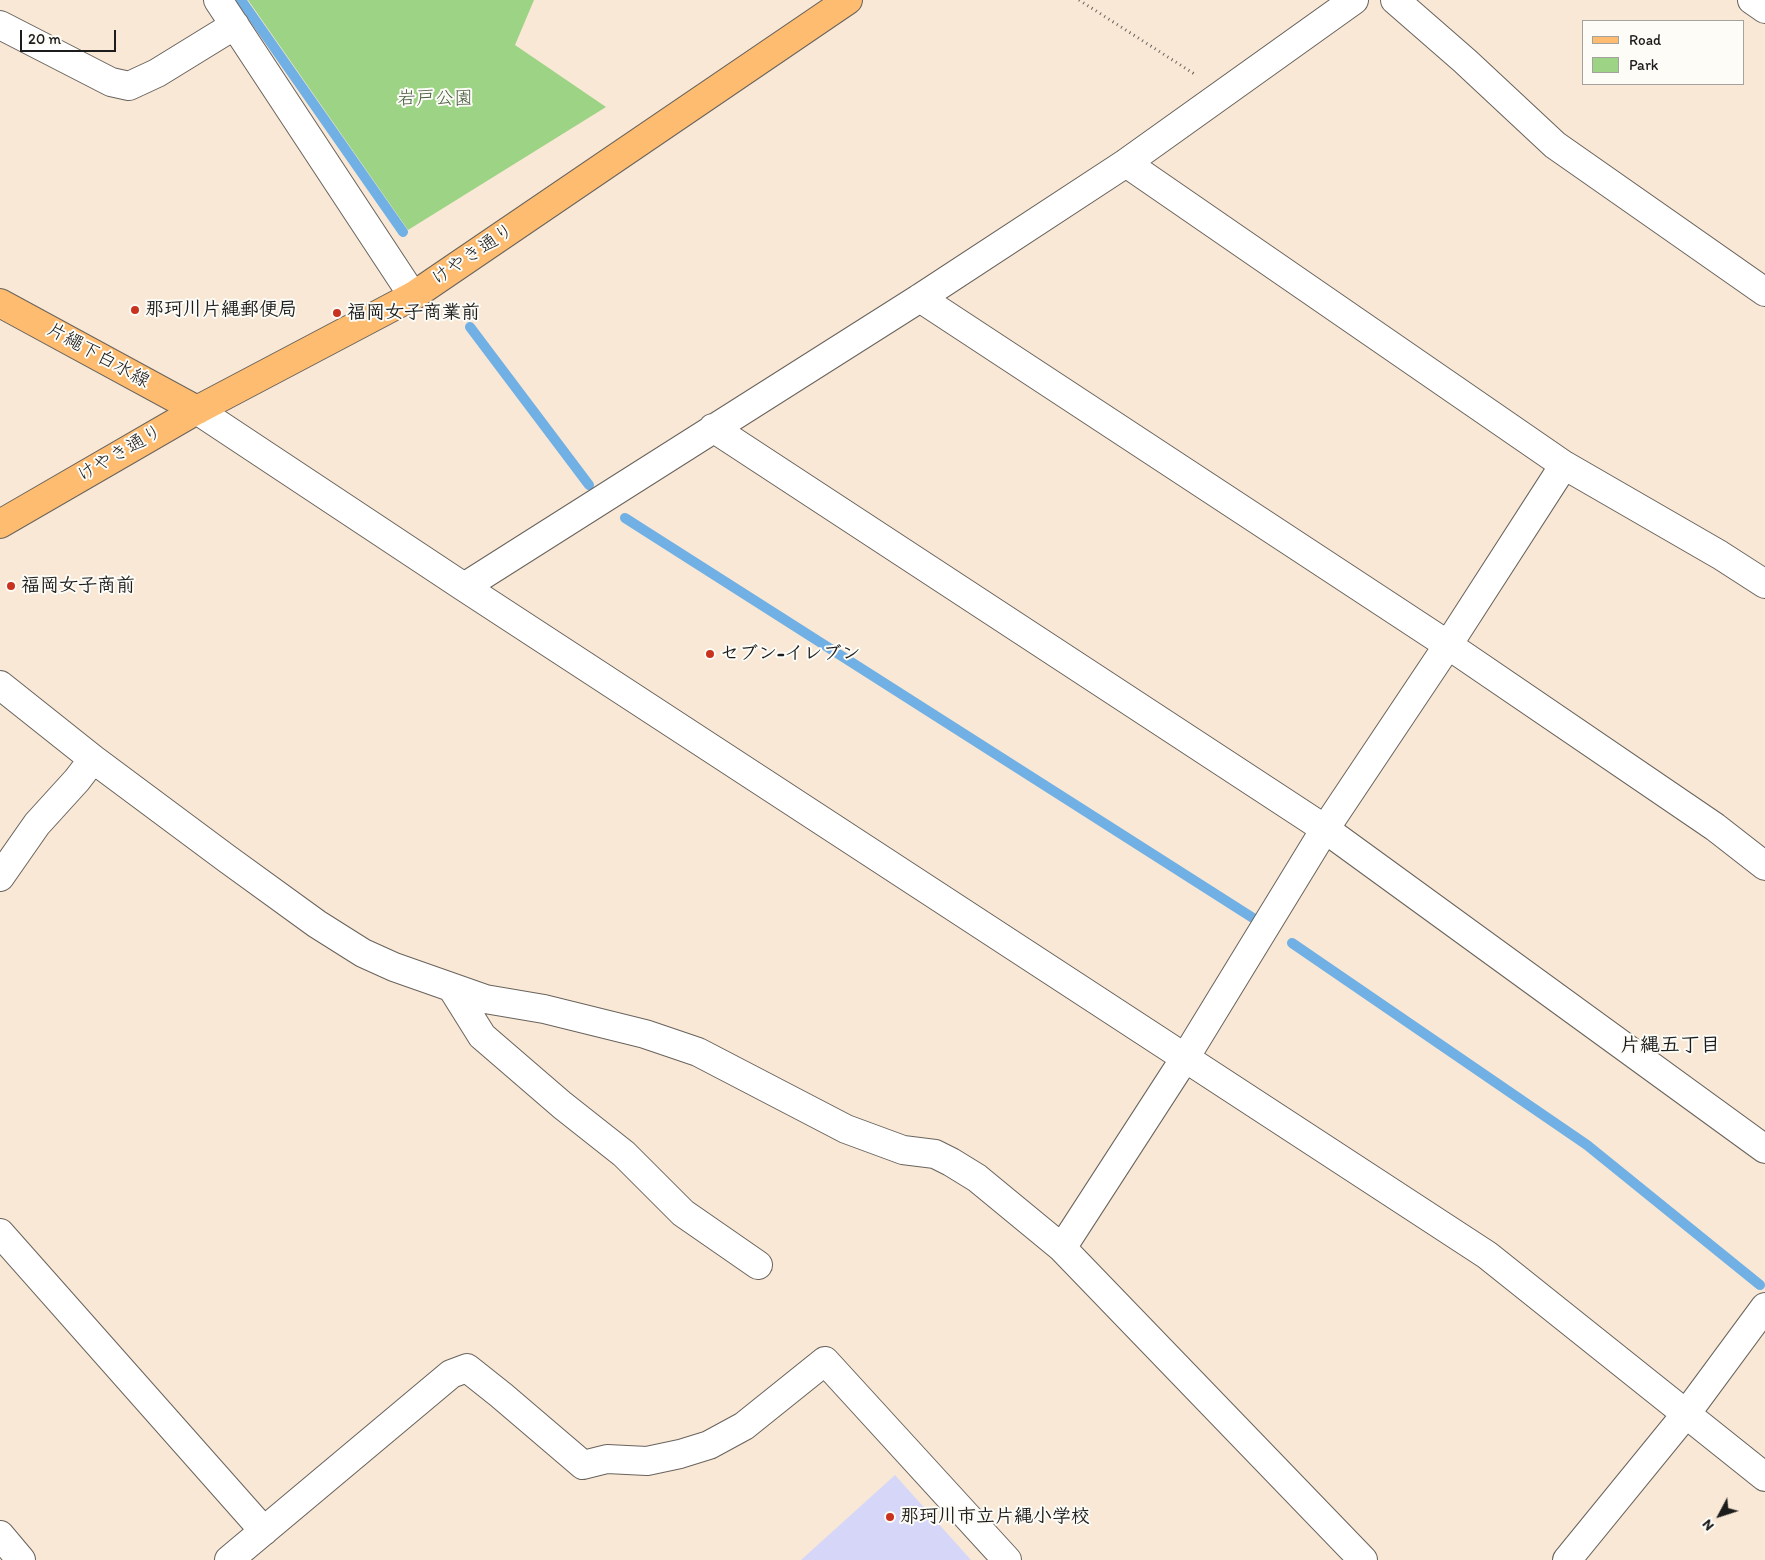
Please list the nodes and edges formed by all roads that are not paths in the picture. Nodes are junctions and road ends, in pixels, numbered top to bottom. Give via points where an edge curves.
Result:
1 (218, 0) edge
2 (848, 0) edge
3 (1354, 0) edge
4 (1395, 0) edge
5 (1752, 0) edge
6 (1765, 9) edge
7 (0, 25) edge
8 (235, 25) junction
9 (1126, 163) junction
10 (1765, 292) edge
11 (413, 296) junction
12 (920, 298) junction
13 (0, 303) edge
14 (197, 410) junction
15 (713, 428) junction
16 (1564, 465) junction
17 (0, 524) edge
18 (1765, 584) edge
19 (464, 587) junction
20 (1448, 645) junction
21 (0, 685) edge
22 (93, 759) junction
23 (1325, 829) junction
24 (1765, 866) edge
25 (0, 877) edge
26 (452, 988) junction
27 (1185, 1058) junction
28 (1765, 1149) edge
29 (0, 1233) edge
30 (1062, 1248) junction
31 (758, 1265) dead end
32 (1765, 1307) edge
33 (1686, 1414) junction
34 (1765, 1478) edge
35 (264, 1531) junction
36 (0, 1535) edge
37 (21, 1560) edge
38 (229, 1560) edge
39 (1007, 1560) edge
40 (1363, 1560) edge
41 (1567, 1560) edge

1 - 8 street
2 - 11 main road, けやき通り
3 - 9 street
4 - 10 street via 1555,145
5 - 6 street
7 - 8 street via 111,82 129,86 157,73
8 - 11 street
9 - 12 street
9 - 16 street
11 - 14 main road, けやき通り
12 - 15 street
12 - 20 street
13 - 14 main road, 片繩下白水線
14 - 17 main road, けやき通り
14 - 19 street
15 - 19 street
15 - 23 street
16 - 18 street
16 - 20 street
19 - 27 street
20 - 23 street
20 - 24 street via 1715,827
21 - 22 street
22 - 25 street via 37,824
22 - 26 street via 324,929 394,968
23 - 27 street
23 - 28 street
26 - 30 street via 645,1034 698,1052 846,1129 903,1150 935,1154 951,1162 977,1178
26 - 31 street via 482,1036 624,1154 683,1213
27 - 30 street
27 - 33 street via 1487,1255
29 - 35 street
30 - 40 street
32 - 33 street
33 - 34 street
33 - 41 street
35 - 38 street
35 - 39 street via 451,1374 467,1368 583,1466 607,1459 647,1461 709,1445 744,1426 825,1361
36 - 37 street

